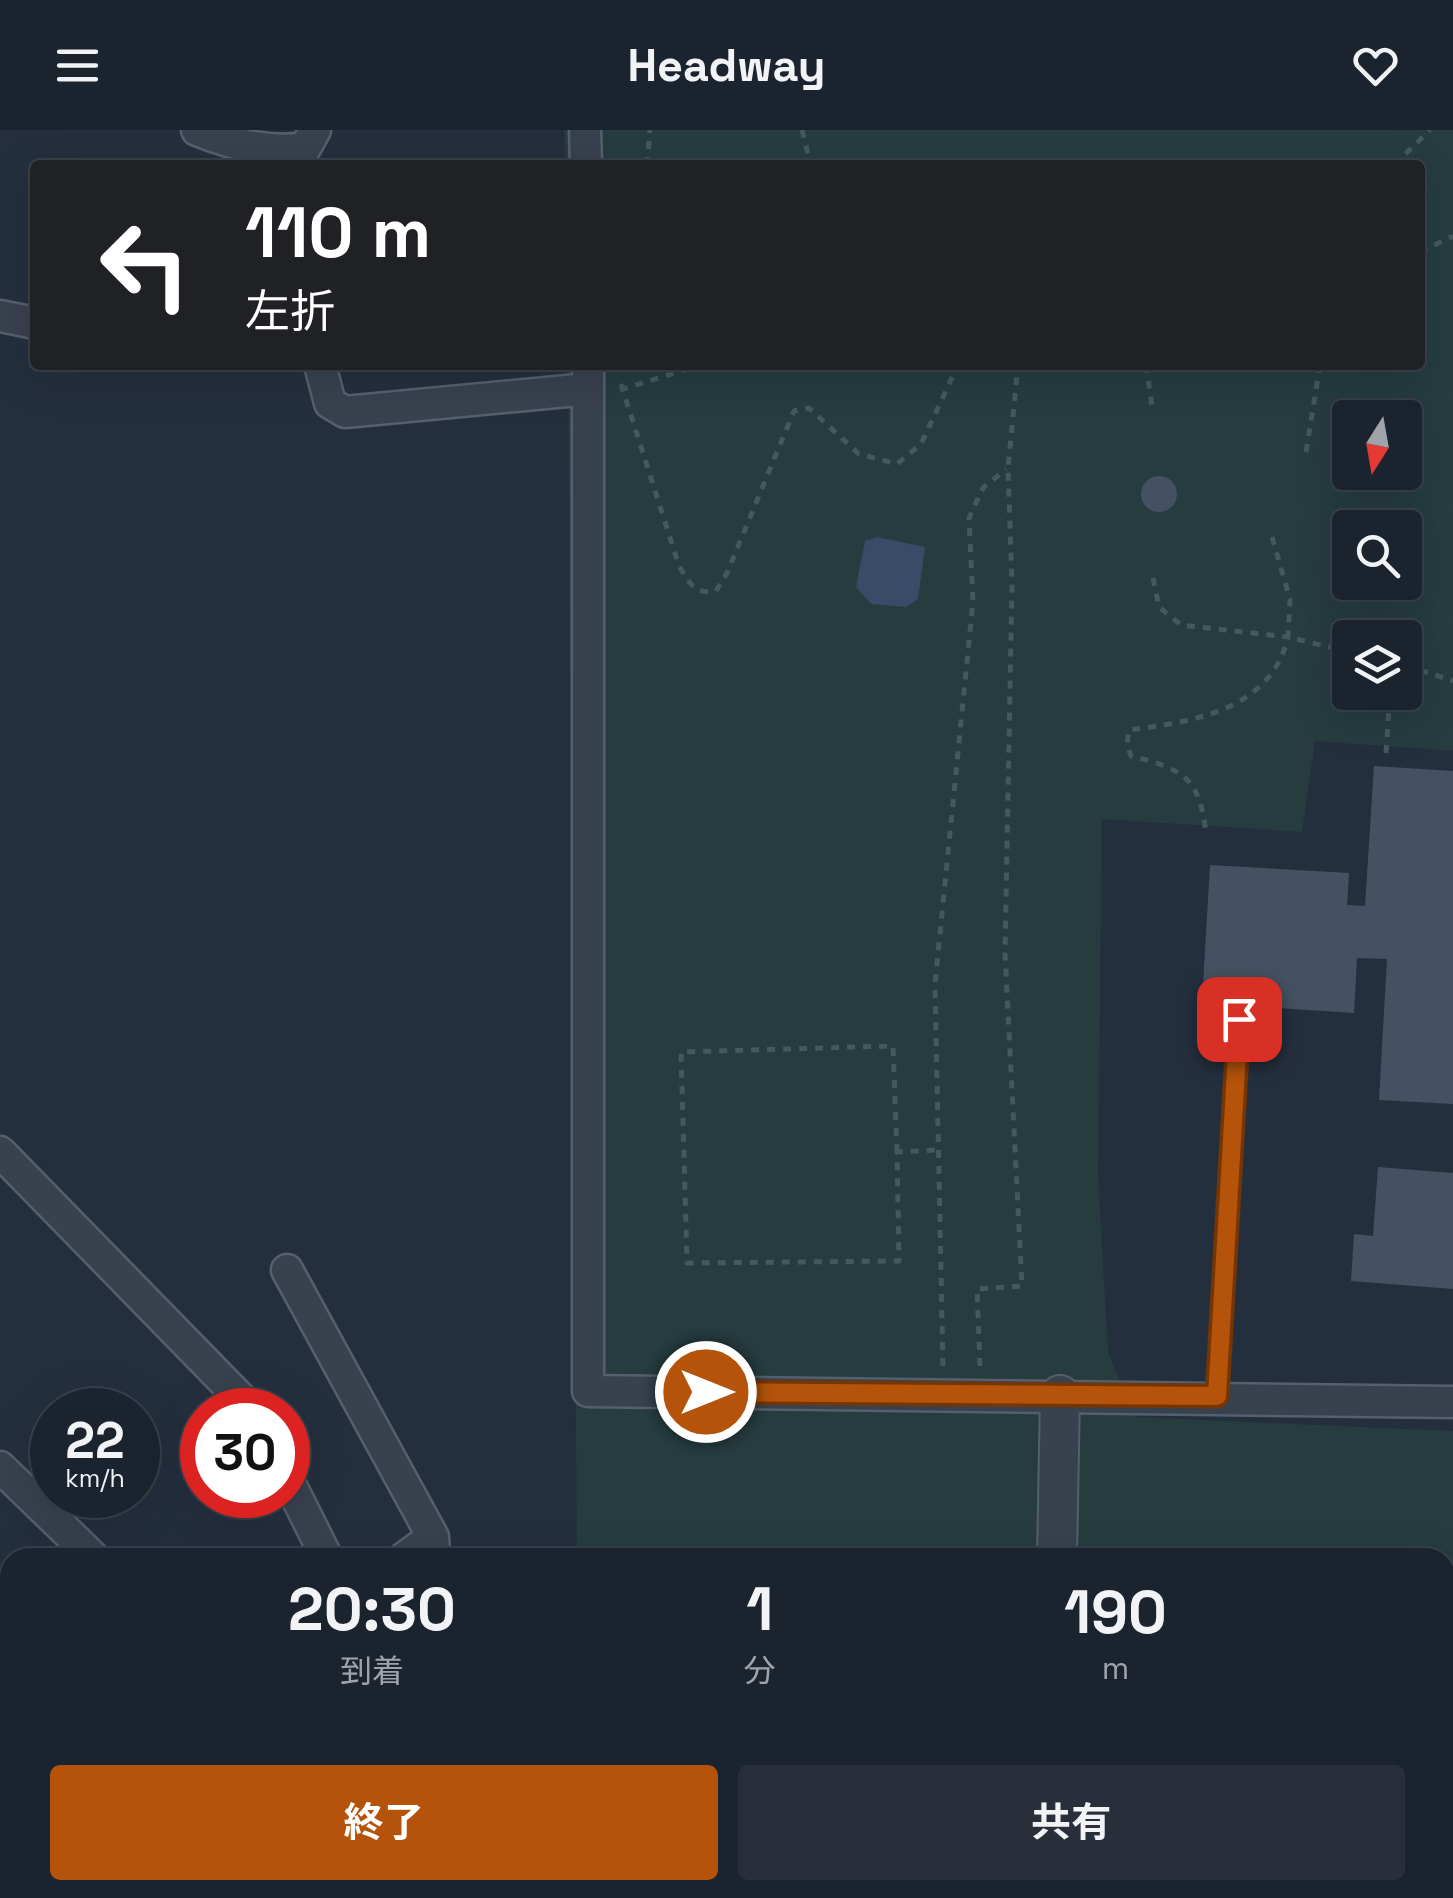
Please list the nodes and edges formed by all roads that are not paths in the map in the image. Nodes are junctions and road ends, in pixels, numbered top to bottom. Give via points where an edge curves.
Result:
1 (197, 130) edge
2 (315, 130) edge
3 (586, 130) edge
4 (586, 160) edge
5 (0, 316) edge
6 (30, 321) edge
7 (321, 370) edge
8 (593, 383) edge
9 (1239, 1019) dead end
10 (0, 1152) edge
11 (287, 1270) dead end
12 (231, 1388) edge
13 (1060, 1395) junction
14 (1217, 1396) junction
15 (1453, 1402) edge
16 (0, 1467) edge
17 (307, 1518) edge
18 (434, 1547) edge
19 (84, 1548) edge
20 (322, 1548) edge
21 (1057, 1548) edge

1 - 2 street via 224,141 291,150 305,148
3 - 4 street
5 - 6 street
7 - 8 street via 330,403 345,412
8 - 13 street via 588,1391
9 - 14 lane
10 - 12 street
11 - 18 street
13 - 14 street
13 - 21 street
14 - 15 street
16 - 19 street
17 - 20 street

